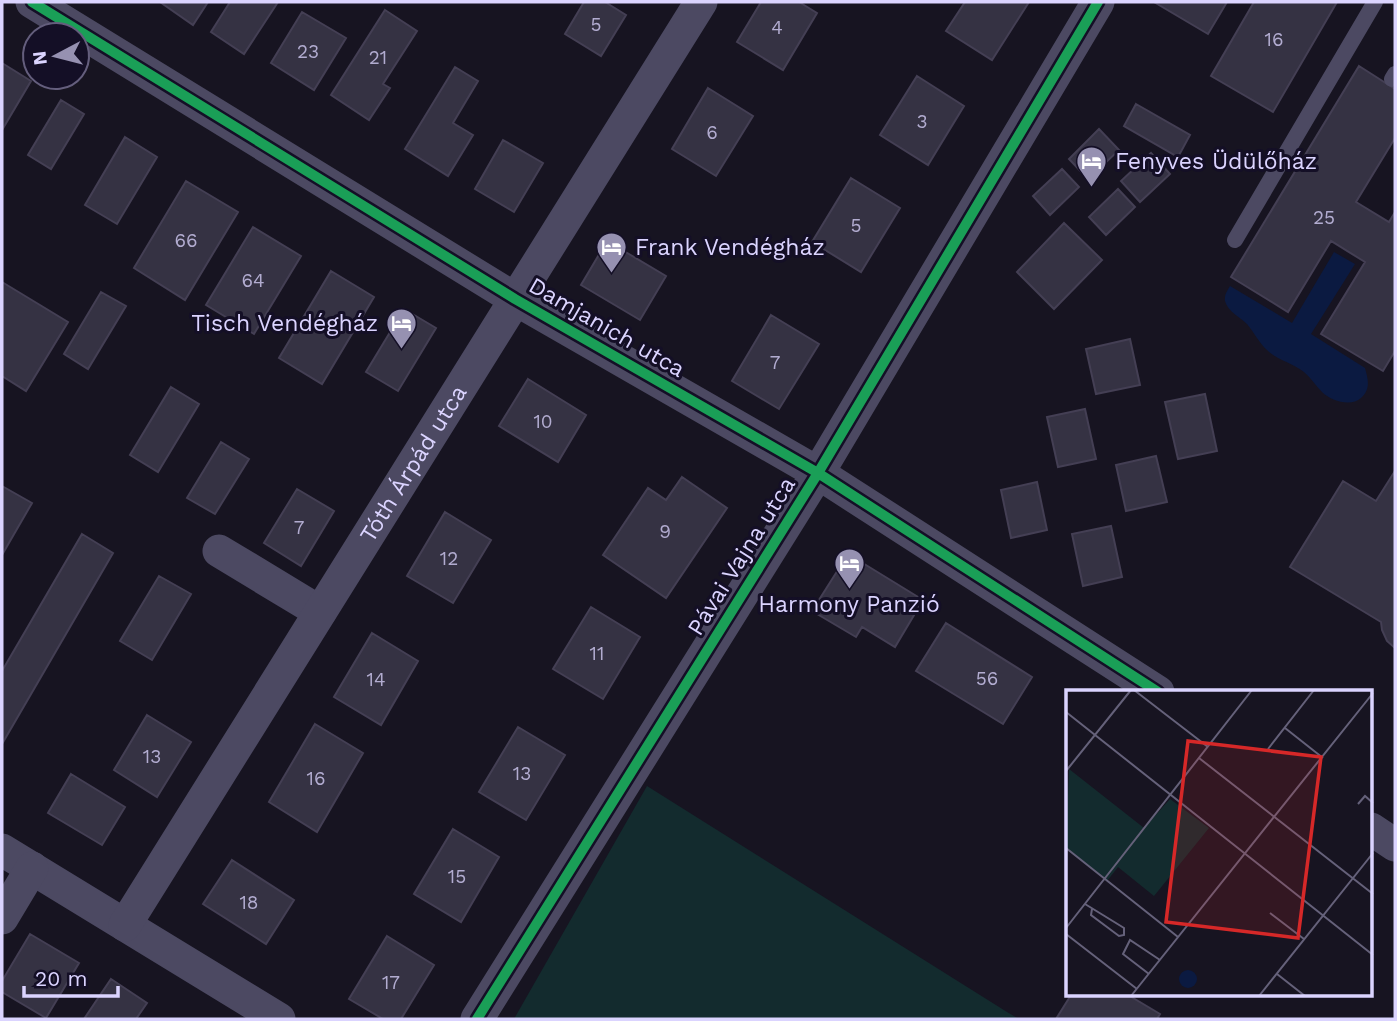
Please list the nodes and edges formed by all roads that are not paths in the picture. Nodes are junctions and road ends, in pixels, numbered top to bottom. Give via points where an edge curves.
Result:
1 (32, 2) edge
2 (701, 2) edge
3 (1098, 2) edge
4 (1375, 2) edge
5 (1235, 240) dead end
6 (515, 299) junction
7 (818, 472) junction
8 (219, 551) dead end
9 (320, 612) junction
10 (1155, 690) edge
11 (1372, 830) edge
12 (1395, 845) edge
13 (2, 850) edge
14 (32, 868) junction
15 (2, 918) edge
16 (125, 925) junction
17 (279, 1019) edge
18 (477, 1019) edge

1 - 6 street, Damjanich utca
2 - 6 street, Tóth Árpád utca
3 - 7 street, Pávai Vajna utca
4 - 5 lane
6 - 7 street, Damjanich utca
6 - 9 street, Tóth Árpád utca
7 - 10 street, Damjanich utca
7 - 18 street, Pávai Vajna utca
8 - 9 street
9 - 16 street, Tóth Árpád utca
11 - 12 street
13 - 14 street
14 - 15 street
14 - 16 street
16 - 17 street

